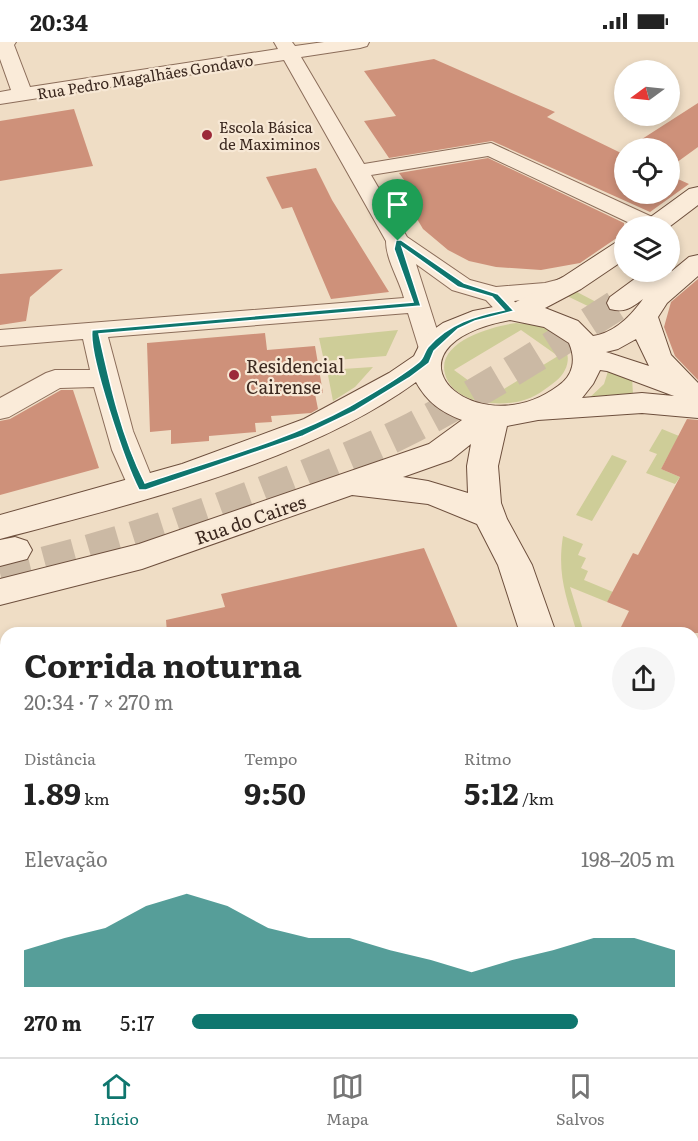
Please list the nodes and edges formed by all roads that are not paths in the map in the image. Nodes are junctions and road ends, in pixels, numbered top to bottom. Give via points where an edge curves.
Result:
1 (360, 42) edge
2 (10, 43) edge
3 (286, 48) edge
4 (23, 94) junction
5 (0, 98) edge
6 (358, 171) junction
7 (698, 195) edge
8 (632, 216) edge
9 (668, 216) edge
10 (698, 221) edge
11 (680, 234) edge
12 (398, 241) junction
13 (698, 243) edge
14 (614, 255) edge
15 (680, 257) edge
16 (698, 263) edge
17 (626, 282) edge
18 (648, 282) edge
19 (418, 304) junction
20 (621, 304) junction
21 (508, 306) junction
22 (94, 332) junction
23 (0, 338) edge
24 (586, 353) junction
25 (428, 355) junction
26 (105, 378) junction
27 (693, 396) edge
28 (0, 410) edge
29 (531, 412) junction
30 (491, 416) junction
31 (342, 487) junction
32 (142, 488) junction
33 (490, 516) junction
34 (5, 543) edge
35 (0, 592) edge
36 (536, 627) edge

1 - 3 street, Rua Pedro Magalhães Gondavo
2 - 4 street
3 - 4 street, Rua Pedro Magalhães Gondavo
3 - 6 street
4 - 5 street, Rua Pedro Magalhães Gondavo
6 - 8 street via 491,149
6 - 12 street
7 - 9 main road
10 - 11 main road
12 - 19 street
12 - 21 street via 461,285
13 - 15 main road
14 - 21 main road via 572,283
16 - 20 main road via 657,297
17 - 20 main road
18 - 20 main road
19 - 22 street
19 - 25 street
20 - 24 main road via 625,334
20 - 27 main road via 664,369
21 - 24 main road via 564,324 575,333
21 - 25 main road via 455,328
22 - 23 street
22 - 26 street
24 - 27 main road
24 - 29 main road via 582,378 572,389
25 - 30 main road via 430,383 438,394 463,410
25 - 32 main road via 381,392 300,434
26 - 28 street via 55,379
26 - 32 street via 130,463
27 - 29 main road
29 - 30 main road
30 - 31 main road, Rua do Caires via 440,452
30 - 33 main road via 481,479
31 - 33 main road via 413,488
31 - 35 main road, Rua do Caires via 142,556
32 - 34 main road
33 - 36 main road via 510,553

